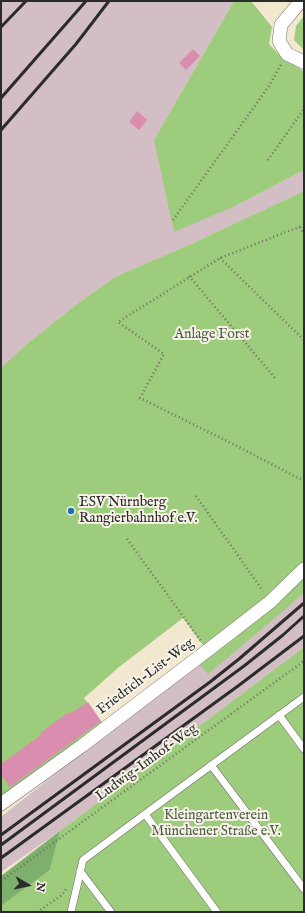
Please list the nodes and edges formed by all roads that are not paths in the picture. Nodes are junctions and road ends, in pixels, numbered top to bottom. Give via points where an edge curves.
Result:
1 (301, 1) edge
2 (304, 62) edge
3 (304, 569) edge
4 (304, 697) edge
5 (279, 715) junction
6 (304, 749) edge
7 (211, 765) junction
8 (1, 804) edge
9 (145, 814) junction
10 (80, 871) junction
11 (304, 889) edge
12 (71, 912) edge
13 (111, 912) edge
14 (217, 912) edge

1 - 2 street via 281,24 279,41 287,54
3 - 8 street, Friedrich-List-Weg via 270,602
4 - 5 lane
5 - 6 lane
5 - 7 lane
7 - 9 lane
7 - 11 lane
9 - 10 lane via 83,860
9 - 14 lane
10 - 12 lane
10 - 13 lane

